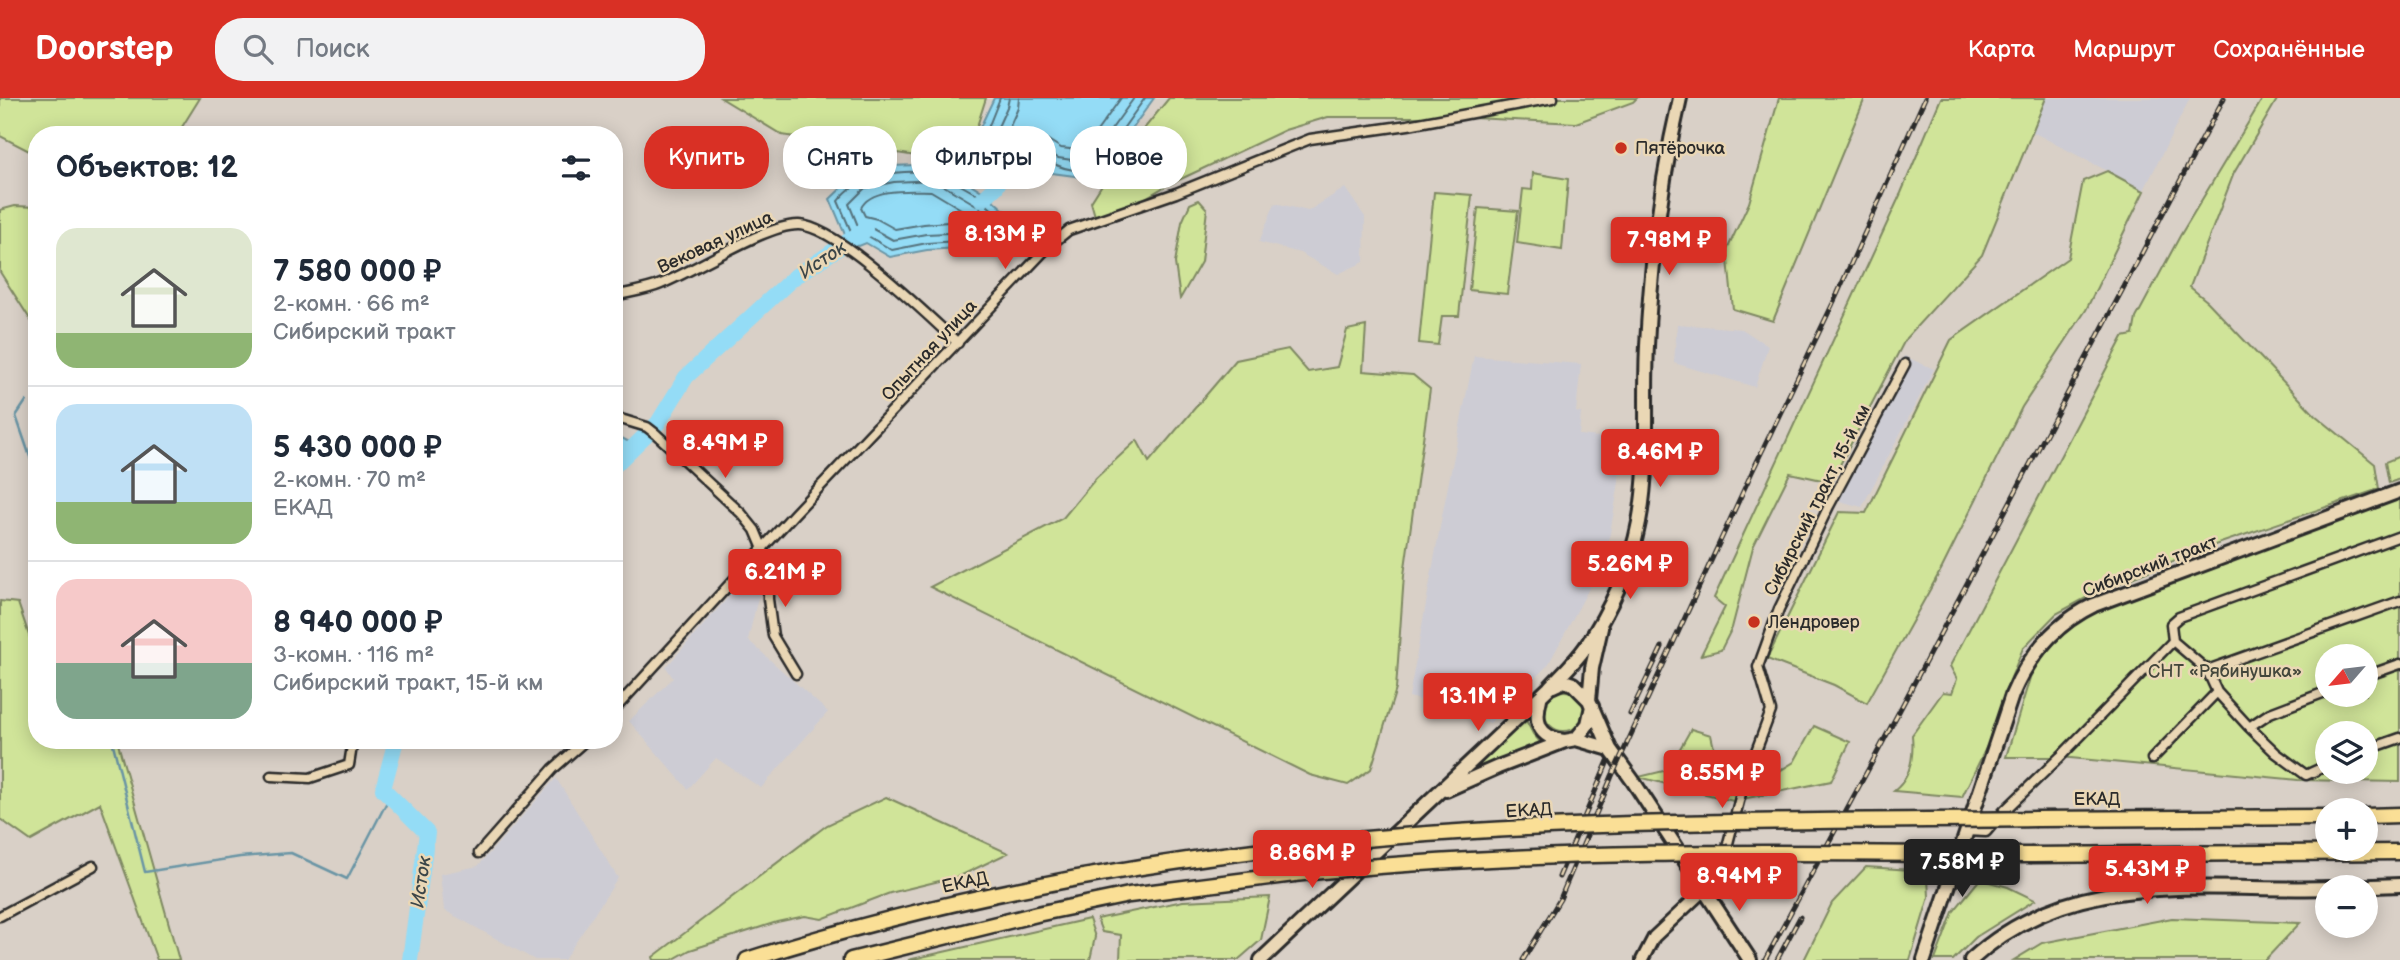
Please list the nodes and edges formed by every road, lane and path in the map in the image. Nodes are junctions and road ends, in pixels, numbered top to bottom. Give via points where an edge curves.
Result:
1 (1553, 98) edge
2 (1680, 98) edge
3 (623, 294) edge
4 (958, 343) junction
5 (1905, 364) dead end
6 (623, 420) edge
7 (2400, 491) edge
8 (2400, 536) edge
9 (763, 549) junction
10 (2400, 601) edge
11 (1604, 617) junction
12 (2173, 641) junction
13 (2400, 664) edge
14 (2207, 670) junction
15 (2378, 672) edge
16 (796, 674) dead end
17 (1545, 692) junction
18 (2217, 692) junction
19 (2315, 696) edge
20 (623, 700) edge
21 (1590, 703) junction
22 (2249, 727) junction
23 (2400, 738) edge
24 (1570, 740) junction
25 (2378, 746) edge
26 (352, 749) edge
27 (576, 749) edge
28 (1610, 750) junction
29 (2152, 759) dead end
30 (2315, 771) edge
31 (271, 776) dead end
32 (1440, 793) junction
33 (2400, 815) edge
34 (2378, 816) edge
35 (2315, 817) edge
36 (1966, 831) junction
37 (2400, 852) edge
38 (479, 853) dead end
39 (93, 866) dead end
40 (2400, 885) edge
41 (2378, 886) edge
42 (2315, 888) edge
43 (1704, 890) junction
44 (0, 916) edge
45 (747, 960) edge
46 (851, 960) edge
47 (1261, 960) edge
48 (1642, 960) edge
49 (1750, 960) edge
50 (1924, 960) edge
51 (1971, 960) edge

1 - 4 street, Опытная улица via 1310,139 1069,230
2 - 11 main road via 1657,230 1639,522 1626,570
3 - 4 street, Вековая улица via 659,285 758,237 802,225 871,265
4 - 9 street, Опытная улица
5 - 43 street, Сибирский тракт, 15-й км via 1779,609 1758,667 1771,711 1743,786 1721,870
6 - 9 street via 656,434 742,514
7 - 36 main road, Сибирский тракт via 2072,615 2042,644 2021,674
8 - 12 street via 2179,617 2171,624
9 - 16 street via 773,636
9 - 20 street, Опытная улица
10 - 14 street
11 - 17 main road via 1583,650
11 - 21 main road via 1592,668
12 - 14 street
12 - 36 street via 1986,832
13 - 15 street
14 - 18 street
17 - 21 main road via 1564,681 1573,684
17 - 24 main road via 1536,714 1538,723 1555,739
17 - 32 main road
18 - 22 street
18 - 29 street
19 - 22 street via 2270,713
21 - 24 main road via 1588,724
21 - 28 main road
22 - 30 street via 2306,775
23 - 25 street
24 - 28 main road
24 - 32 main road
26 - 31 street via 349,765 310,778
27 - 38 street
28 - 43 main road
32 - 47 main road
33 - 34 highway
35 - 45 highway, ЕКАД, bridge via 1616,824 1385,837 1173,860 983,897 828,934
36 - 50 main road, Сибирский тракт
37 - 46 highway, bridge via 1789,852 1451,861 1294,874 1129,895
39 - 44 street
40 - 41 main road
42 - 51 main road via 2160,888 2094,895 2034,918
43 - 48 street via 1654,937
43 - 49 main road

